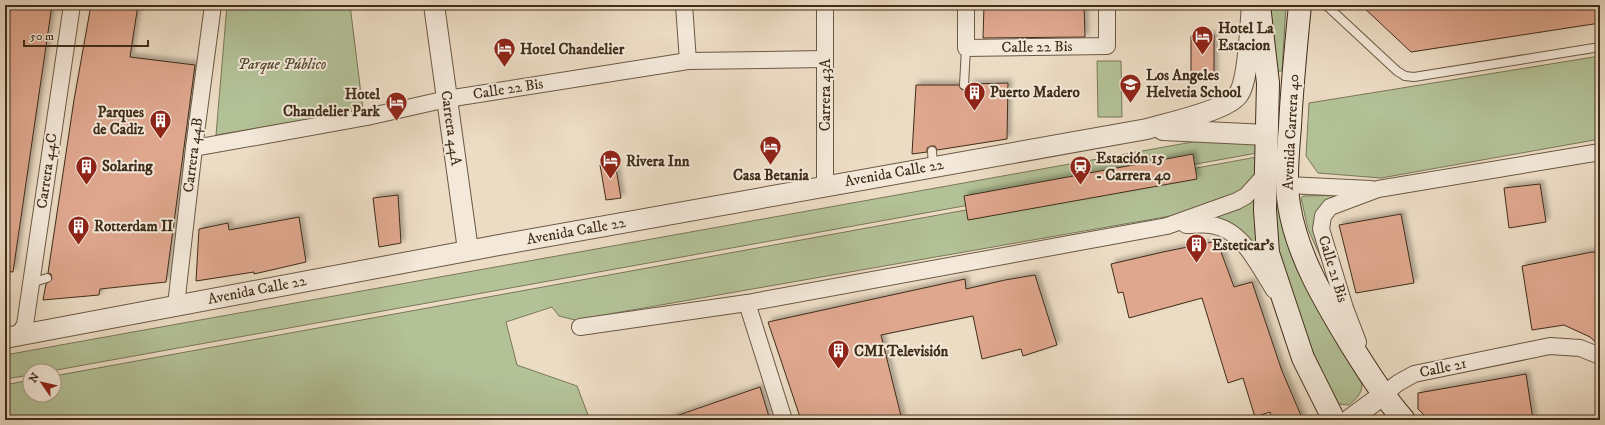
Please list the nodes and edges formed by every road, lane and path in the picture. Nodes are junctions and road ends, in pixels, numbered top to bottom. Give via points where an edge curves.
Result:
1 (72, 5) edge
2 (213, 5) edge
3 (434, 5) edge
4 (684, 5) edge
5 (825, 5) edge
6 (966, 5) edge
7 (1107, 5) edge
8 (1252, 5) edge
9 (1259, 5) edge
10 (1300, 5) edge
11 (1326, 5) edge
12 (1600, 47) edge
13 (966, 48) junction
14 (825, 59) junction
15 (688, 61) junction
16 (964, 85) dead end
17 (447, 99) junction
18 (1147, 129) junction
19 (1267, 135) junction
20 (194, 148) junction
21 (1600, 152) edge
22 (1265, 175) junction
23 (1287, 184) junction
24 (825, 185) junction
25 (1378, 189) junction
26 (1167, 226) junction
27 (468, 250) junction
28 (47, 278) dead end
29 (31, 283) junction
30 (747, 303) junction
31 (176, 306) junction
32 (1286, 306) junction
33 (580, 327) dead end
34 (11, 336) edge
35 (1600, 356) edge
36 (1378, 387) junction
37 (784, 420) edge
38 (1334, 420) edge
39 (1349, 420) edge
40 (1404, 420) edge

1 - 29 street, Carrera 44C
2 - 20 street, Carrera 44B
3 - 17 street, Carrera 44A
4 - 15 street
5 - 14 street, Carrera 43A
6 - 13 street
7 - 13 street, Calle 22 Bis via 1107,46
8 - 18 street, Avenida Calle 22 via 1245,76 1238,96 1222,106
9 - 19 main road, Avenida Carrera 40 via 1268,83
10 - 23 main road, Avenida Carrera 40
11 - 12 lane via 1405,76 1414,77
13 - 16 lane
14 - 15 street, Calle 22 Bis
14 - 24 street, Carrera 43A
15 - 17 street, Calle 22 Bis
17 - 20 street, Calle 22 Bis via 367,117
17 - 27 street, Carrera 44A
18 - 19 street, Avenida Calle 22
18 - 24 street, Avenida Calle 22 via 932,159
19 - 22 main road, Avenida Carrera 40
20 - 31 street, Carrera 44B
21 - 25 street, Calle 21 Bis
22 - 26 street via 1246,196 1237,201
22 - 32 main road, Avenida Carrera 40 via 1268,253
23 - 25 street, Calle 21 Bis
23 - 36 main road, Avenida Carrera 40 via 1292,222 1311,274 1334,317
24 - 27 street, Avenida Calle 22
25 - 36 street, Calle 21 Bis via 1330,207 1323,216 1321,230 1345,308
26 - 30 street
26 - 32 street via 1210,224 1229,230 1248,249
27 - 31 street, Avenida Calle 22
28 - 29 lane
29 - 34 street, Carrera 44C via 25,325
30 - 33 street
30 - 37 street
31 - 34 street, Avenida Calle 22
32 - 38 main road, Avenida Carrera 40 via 1310,375
35 - 36 street, Calle 21 via 1580,348 1550,346 1414,374 1398,383
36 - 39 street, Calle 21
36 - 40 main road, Avenida Carrera 40

